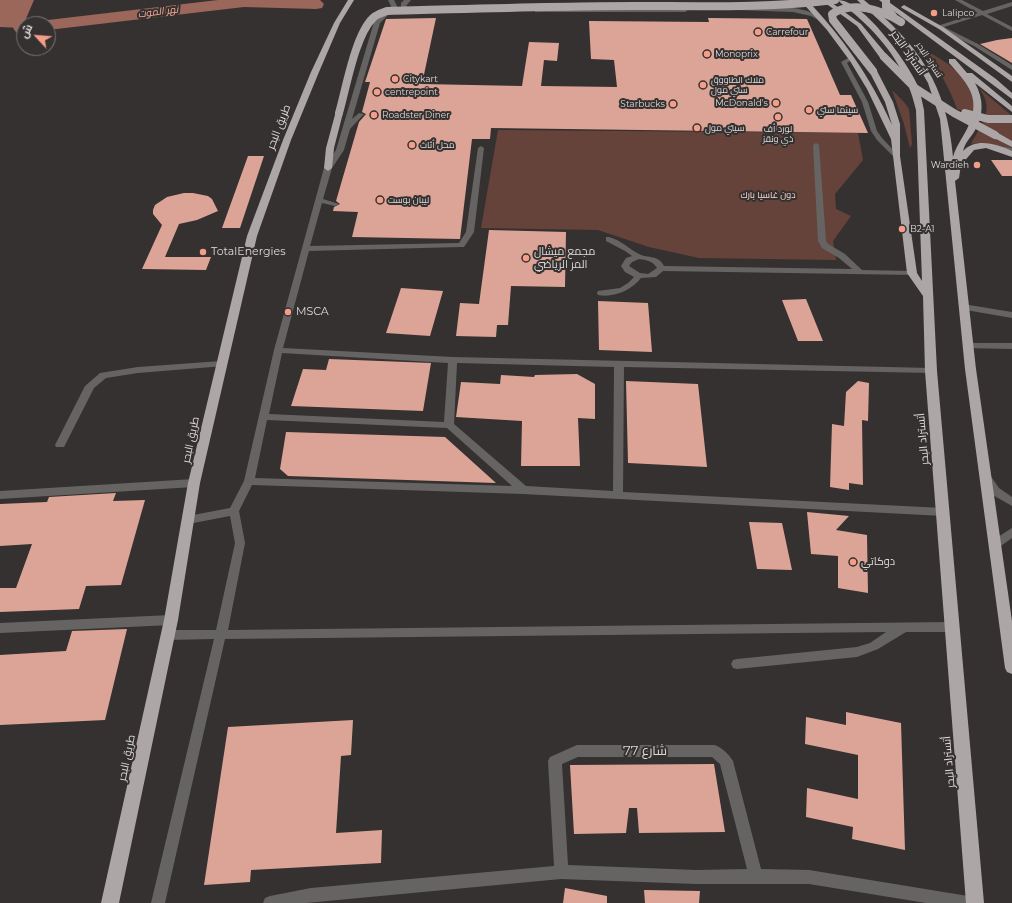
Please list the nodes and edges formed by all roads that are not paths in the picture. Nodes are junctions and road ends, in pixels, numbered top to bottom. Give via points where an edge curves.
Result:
1 (391, 0) edge
2 (408, 0) edge
3 (803, 0) edge
4 (824, 0) edge
5 (835, 0) edge
6 (841, 0) edge
7 (860, 0) edge
8 (882, 0) edge
9 (886, 0) edge
10 (893, 0) edge
11 (906, 0) edge
12 (958, 0) edge
13 (354, 1) edge
14 (1012, 4) edge
15 (777, 9) junction
16 (415, 12) junction
17 (911, 12) junction
18 (983, 13) junction
19 (386, 14) junction
20 (781, 16) dead end
21 (898, 19) junction
22 (822, 20) junction
23 (940, 27) junction
24 (1012, 28) edge
25 (852, 58) junction
26 (952, 61) junction
27 (1012, 68) edge
28 (1012, 80) edge
29 (1012, 88) edge
30 (1012, 97) edge
31 (940, 104) junction
32 (1012, 110) edge
33 (361, 114) dead end
34 (1012, 119) edge
35 (866, 128) dead end
36 (874, 128) junction
37 (347, 129) junction
38 (894, 139) junction
39 (816, 144) dead end
40 (1012, 144) edge
41 (994, 147) junction
42 (481, 148) dead end
43 (1012, 150) edge
44 (1012, 154) edge
45 (896, 156) junction
46 (956, 167) junction
47 (328, 168) junction
48 (320, 200) junction
49 (335, 204) dead end
50 (952, 207) junction
51 (609, 239) dead end
52 (306, 249) junction
53 (638, 257) junction
54 (661, 268) junction
55 (860, 272) junction
56 (912, 273) junction
57 (639, 276) junction
58 (601, 293) dead end
59 (929, 298) junction
60 (963, 307) junction
61 (1012, 315) edge
62 (968, 346) junction
63 (1012, 346) edge
64 (278, 350) junction
65 (453, 360) junction
66 (221, 364) junction
67 (619, 364) junction
68 (931, 371) junction
69 (263, 417) junction
70 (449, 425) junction
71 (60, 445) dead end
72 (984, 475) junction
73 (249, 481) junction
74 (194, 483) junction
75 (523, 490) junction
76 (0, 495) edge
77 (618, 495) junction
78 (1012, 502) edge
79 (234, 511) junction
80 (943, 512) junction
81 (188, 520) junction
82 (1012, 532) edge
83 (994, 545) junction
84 (171, 620) junction
85 (952, 627) junction
86 (0, 628) edge
87 (903, 628) junction
88 (222, 634) junction
89 (167, 635) junction
90 (737, 664) dead end
91 (1012, 668) edge
92 (561, 872) junction
93 (756, 876) junction
94 (110, 903) edge
95 (158, 903) edge
96 (270, 903) edge
97 (968, 903) edge
98 (975, 903) edge

1 - 19 street via 394,6
2 - 16 street via 403,6
3 - 22 highway
4 - 31 highway, bridge via 859,25 908,82
5 - 47 highway, bridge via 764,6 386,11 370,20 366,28 339,113
6 - 59 highway, أتستراد البحر via 868,23 886,43 914,86 922,133
7 - 50 highway, تستراد البحر via 905,43 923,66 934,86 943,113
8 - 30 highway
9 - 21 highway, bridge via 886,7
10 - 17 highway
11 - 17 highway via 905,5
12 - 18 street
13 - 66 highway, طريق البحر via 337,23 287,140 252,236
14 - 18 street
15 - 16 street
15 - 20 street
15 - 22 street via 806,13
16 - 19 street
17 - 23 highway
17 - 29 highway
18 - 23 street
18 - 24 street
19 - 37 street via 377,22
21 - 26 highway
21 - 38 highway, bridge via 876,9 853,6 841,8 832,14 833,20 873,70 889,102 896,124
22 - 25 highway
23 - 27 street via 976,45
23 - 28 highway
25 - 36 street via 844,62 865,102
25 - 38 highway
26 - 32 highway
26 - 46 highway via 974,88 980,102 971,131 960,147
31 - 34 highway, bridge via 978,117
31 - 40 highway, bridge
33 - 37 street
35 - 36 street
36 - 45 street via 879,139
37 - 47 street via 340,150
38 - 45 highway
39 - 55 street via 822,241
41 - 43 street
41 - 44 highway
41 - 46 highway via 972,147
42 - 52 street via 470,232 461,245
45 - 56 highway
46 - 50 highway
47 - 48 street
48 - 49 street
48 - 52 street
50 - 60 highway
51 - 53 street
52 - 64 street
53 - 54 street via 658,262
53 - 57 street via 628,260 625,266 629,272
54 - 55 street
54 - 57 street via 652,276
55 - 56 street
56 - 59 highway
57 - 58 street via 632,285 622,290
59 - 68 highway, أتستراد البحر
60 - 61 street
60 - 62 highway
62 - 63 street
62 - 72 highway
64 - 65 street
64 - 69 street
65 - 67 street
65 - 70 street
66 - 71 street via 132,370 103,375 90,386
66 - 74 highway, طريق البحر
67 - 68 street
67 - 77 street
68 - 80 highway, أتستراد البحر
69 - 70 street
69 - 73 street
70 - 75 street
72 - 78 street via 996,491
72 - 83 highway
73 - 75 street
73 - 79 street
74 - 76 street
74 - 81 highway, طريق البحر
75 - 77 street
77 - 80 street
79 - 81 street
79 - 88 street via 240,543
80 - 85 highway, أتستراد البحر
81 - 84 highway, طريق البحر
82 - 83 street
83 - 91 highway
84 - 86 street
84 - 89 highway, طريق البحر
85 - 87 street
85 - 98 highway, أتستراد البحر
87 - 88 street
87 - 90 street via 874,646 857,652
88 - 89 street
88 - 95 street
89 - 94 highway, طريق البحر
92 - 93 street
92 - 93 street, شارع 77 via 555,761 578,751 715,751 726,762
92 - 96 street via 311,895
93 - 97 street via 808,878 856,884

